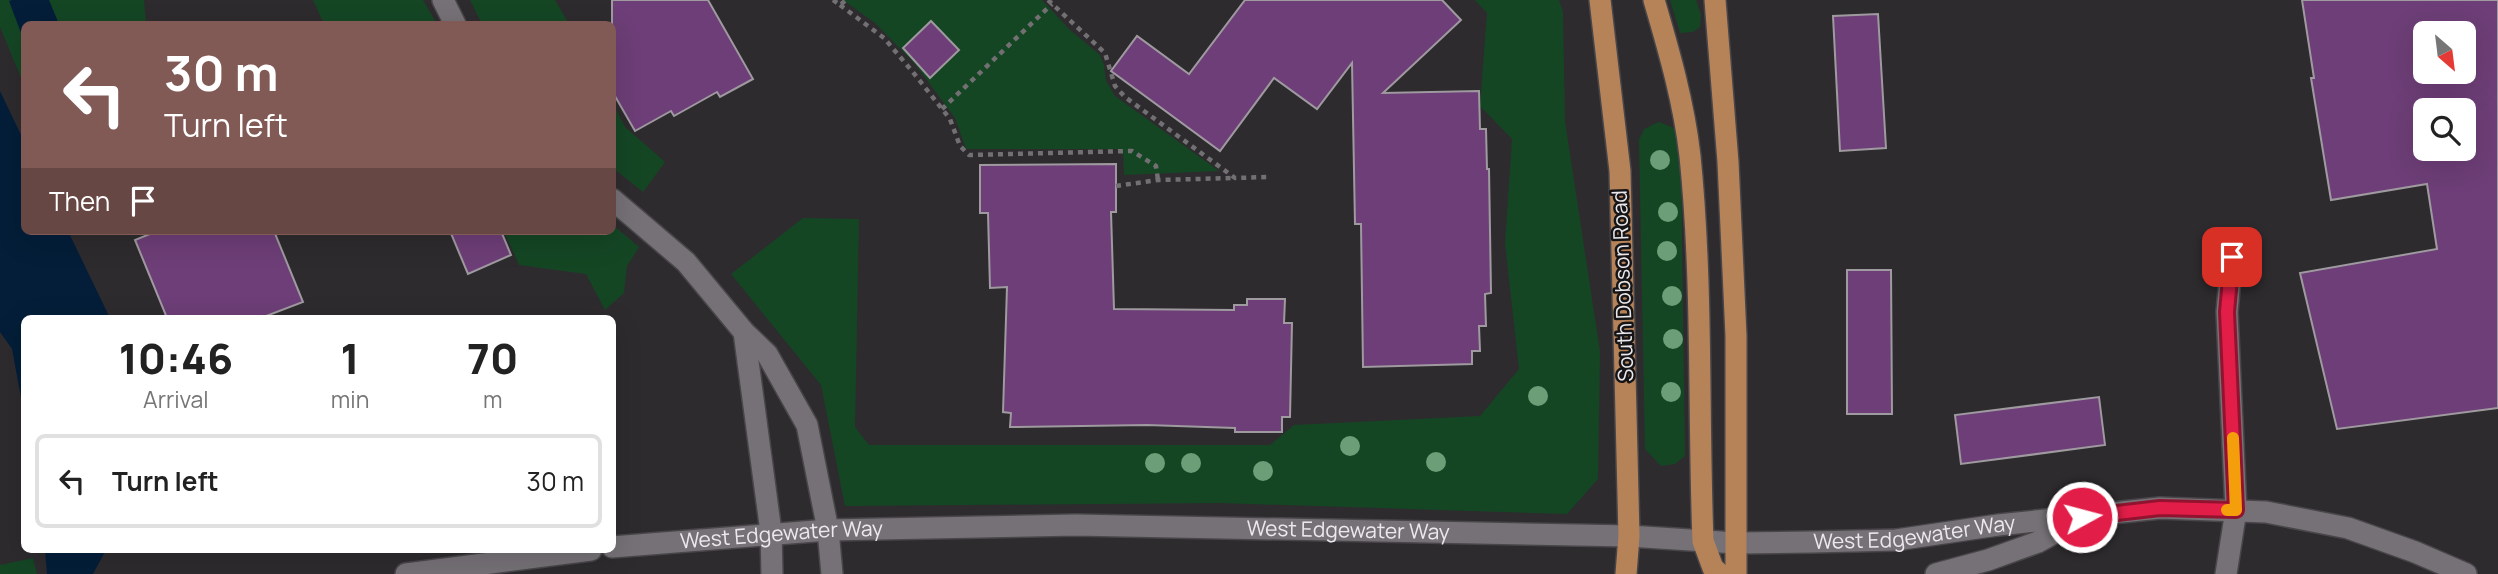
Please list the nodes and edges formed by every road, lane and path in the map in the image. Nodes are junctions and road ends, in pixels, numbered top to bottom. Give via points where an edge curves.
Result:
1 (443, 0) edge
2 (833, 0) edge
3 (846, 0) edge
4 (1600, 0) edge
5 (1654, 0) edge
6 (1715, 0) edge
7 (1050, 2) edge
8 (840, 5) junction
9 (454, 21) edge
10 (942, 109) junction
11 (1267, 177) dead end
12 (1235, 178) junction
13 (1158, 180) junction
14 (1116, 186) dead end
15 (616, 202) edge
16 (2232, 257) dead end
17 (744, 332) junction
18 (2236, 510) junction
19 (2082, 517) junction
20 (828, 530) junction
21 (771, 533) junction
22 (1629, 536) junction
23 (1703, 541) junction
24 (1736, 543) junction
25 (616, 547) edge
26 (568, 553) edge
27 (406, 574) edge
28 (772, 574) edge
29 (832, 574) edge
30 (1626, 574) edge
31 (1720, 574) edge
32 (1736, 574) edge
33 (1936, 574) edge
34 (2226, 574) edge
35 (2466, 574) edge

1 - 9 street
2 - 8 path
3 - 8 path
4 - 22 main road, South Dobson Road via 1620,171
5 - 23 main road via 1690,155
6 - 24 main road via 1736,336
7 - 10 path
7 - 12 path via 1104,53 1115,86 1125,97
8 - 10 path via 884,38
10 - 13 path via 969,155 1132,151 1156,166
11 - 12 path
12 - 13 path
13 - 14 path
15 - 17 street via 686,262
16 - 18 street via 2227,312
17 - 20 street via 767,354 807,425
17 - 21 street
18 - 19 street, West Edgewater Way via 2160,508
18 - 34 street
18 - 35 street, West Edgewater Way via 2348,528
19 - 24 street, West Edgewater Way via 1896,540
19 - 33 street, West Edgewater Way via 2038,542
20 - 21 street, West Edgewater Way
20 - 22 street, West Edgewater Way via 1076,525
20 - 29 street
21 - 25 street, West Edgewater Way
21 - 28 street
22 - 23 street, West Edgewater Way
22 - 30 main road, South Dobson Road
23 - 24 street, West Edgewater Way
23 - 31 main road
24 - 32 main road
26 - 27 street

